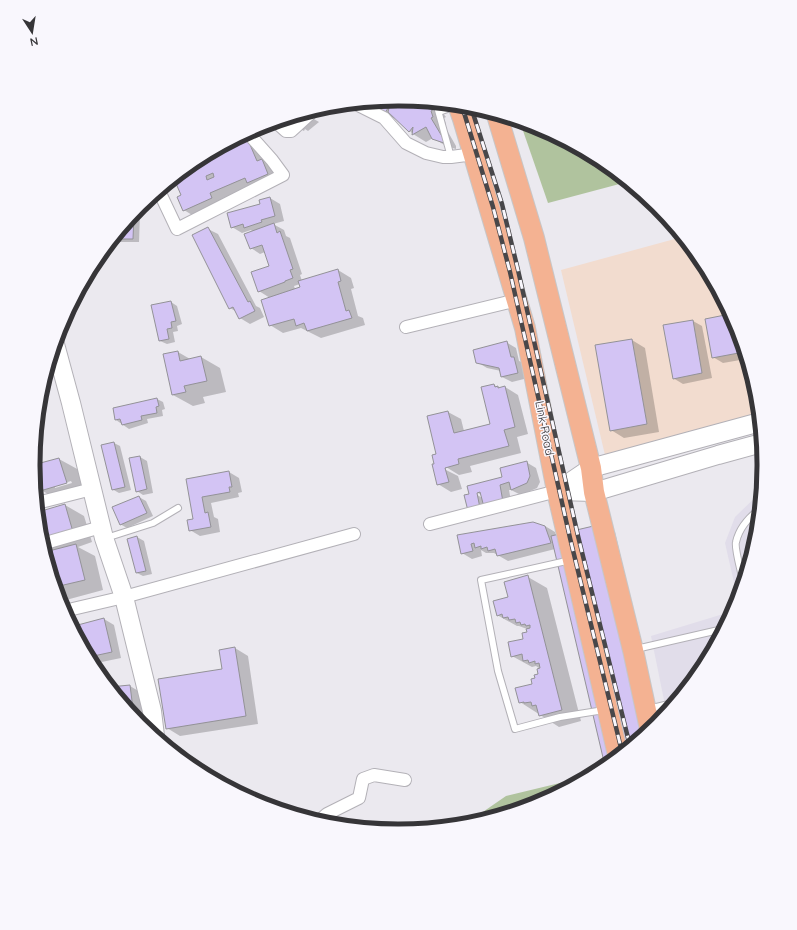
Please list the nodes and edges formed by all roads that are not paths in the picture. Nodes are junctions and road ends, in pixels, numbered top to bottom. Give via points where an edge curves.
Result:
1 (364, 108) edge
2 (438, 109) edge
3 (445, 110) edge
4 (439, 112) junction
5 (460, 112) edge
6 (303, 120) edge
7 (499, 121) edge
8 (281, 127) edge
9 (252, 138) edge
10 (474, 154) junction
11 (451, 157) junction
12 (162, 195) edge
13 (517, 300) junction
14 (406, 327) dead end
15 (58, 354) edge
16 (754, 424) edge
17 (756, 445) edge
18 (591, 468) junction
19 (92, 489) junction
20 (557, 491) junction
21 (594, 492) junction
22 (42, 503) edge
23 (178, 508) dead end
24 (754, 513) edge
25 (430, 524) dead end
26 (103, 533) junction
27 (354, 534) dead end
28 (49, 543) edge
29 (573, 559) junction
30 (741, 571) edge
31 (124, 596) junction
32 (70, 609) edge
33 (716, 631) edge
34 (633, 650) junction
35 (608, 709) junction
36 (649, 721) edge
37 (154, 727) edge
38 (617, 749) edge
39 (405, 780) dead end
40 (325, 816) edge

1 - 11 street via 384,118 406,143 426,153
2 - 4 lane
3 - 4 lane
4 - 11 lane
5 - 10 main road, Link Road
6 - 8 street via 291,131 286,131
7 - 18 main road via 534,238
9 - 12 street via 283,176 177,229
10 - 11 street
10 - 13 main road, Link Road
13 - 14 street
13 - 20 main road, Link Road via 526,328
15 - 19 street
16 - 18 street
17 - 21 street
18 - 20 street
18 - 21 main road
19 - 22 street
19 - 26 street
20 - 21 street
20 - 25 street
20 - 29 main road, Link Road
21 - 34 main road
23 - 26 lane via 153,523
24 - 30 lane via 742,528 735,543
26 - 28 street
26 - 31 street
27 - 31 street
29 - 35 main road, Link Road
29 - 35 lane via 481,580 498,672 515,729 560,717
31 - 32 street
31 - 37 street
33 - 34 lane
34 - 36 main road
35 - 38 main road, Link Road
39 - 40 street via 374,775 363,780 358,798

